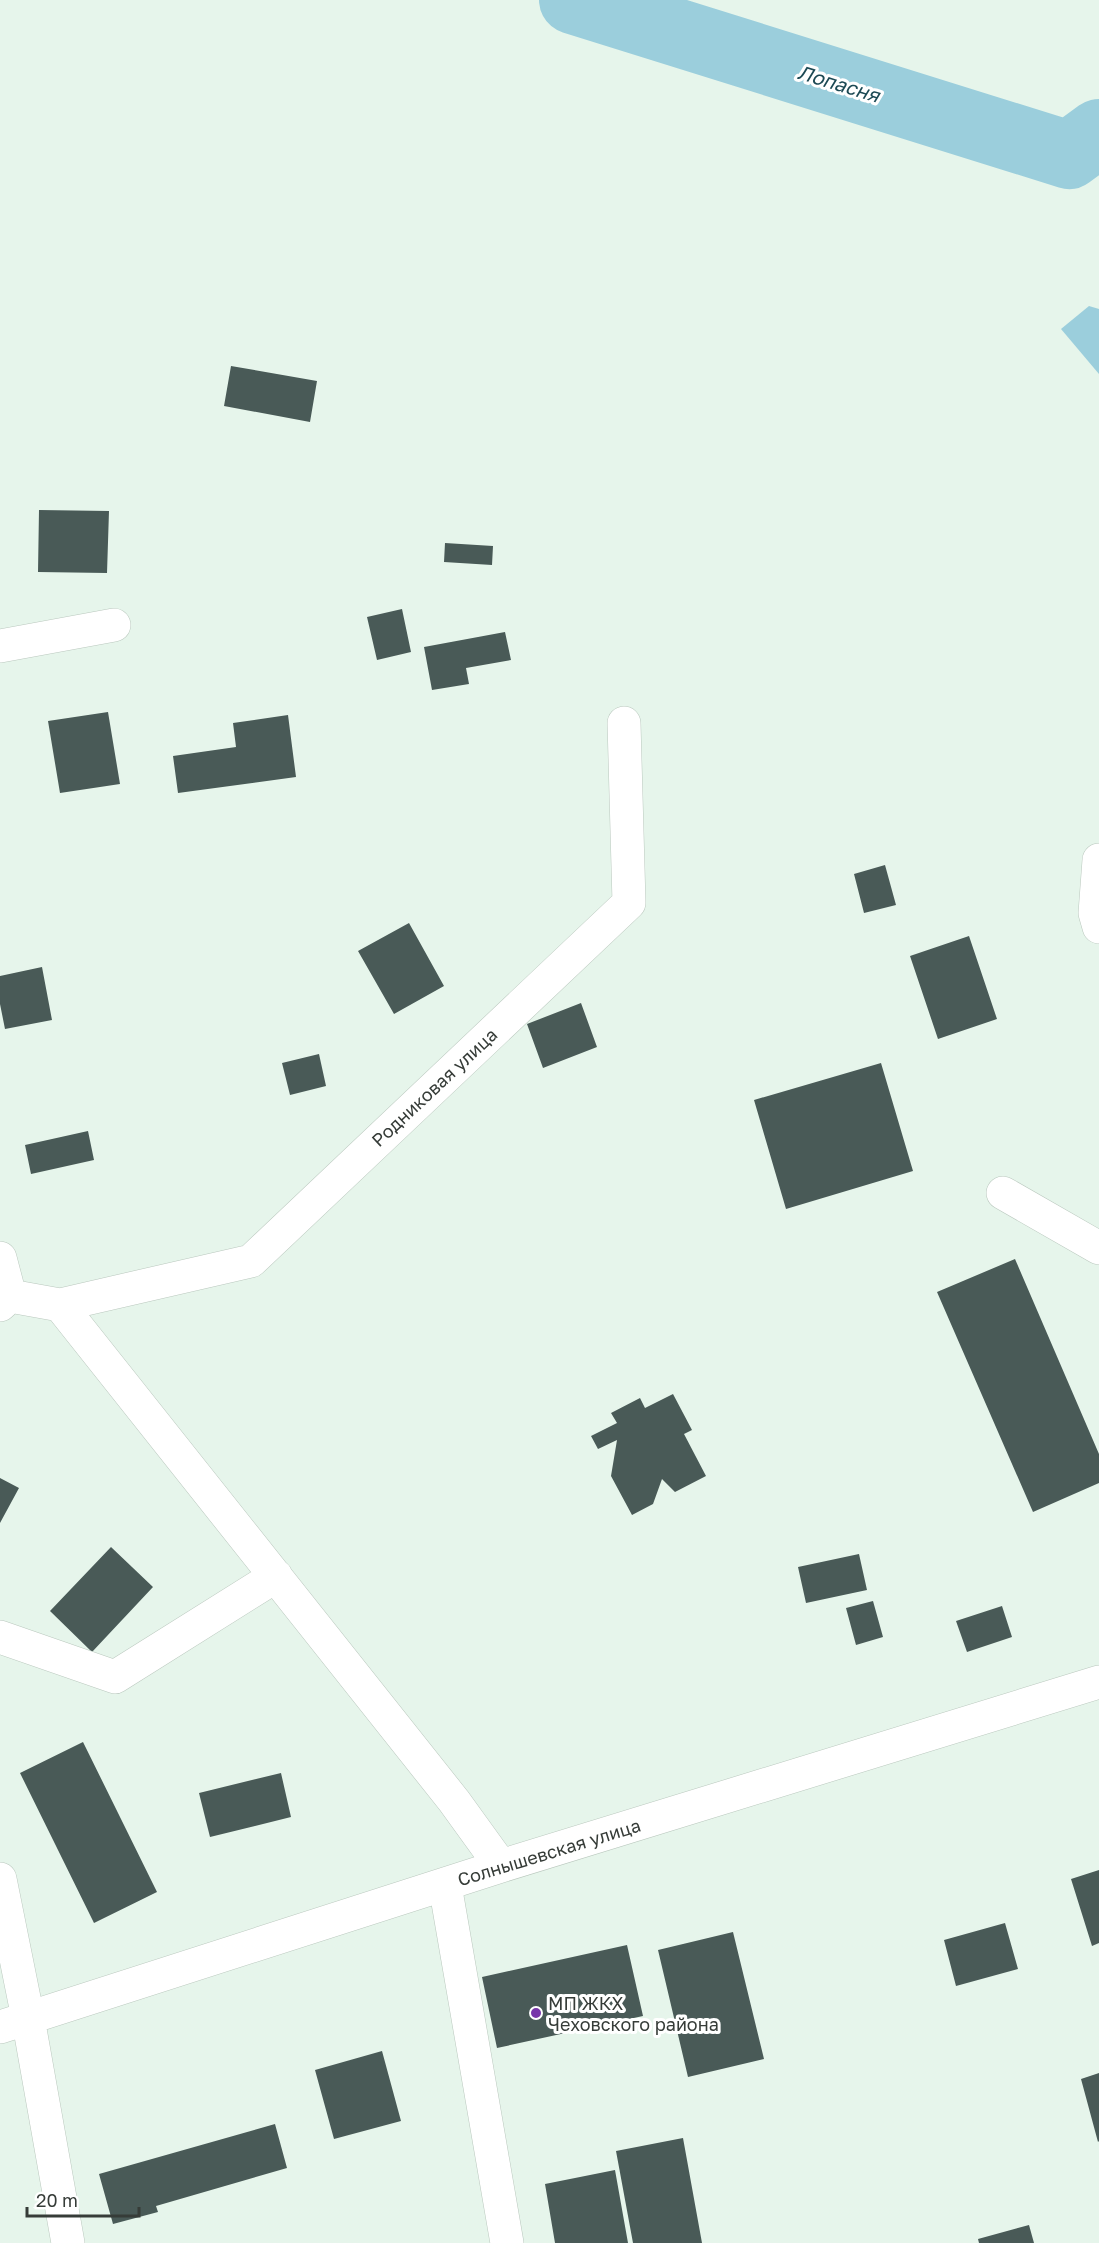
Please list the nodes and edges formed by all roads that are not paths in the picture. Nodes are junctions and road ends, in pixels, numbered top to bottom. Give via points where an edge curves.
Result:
1 (114, 625) dead end
2 (0, 646) edge
3 (624, 723) dead end
4 (1099, 860) edge
5 (1099, 927) edge
6 (1003, 1193) dead end
7 (1099, 1248) edge
8 (0, 1258) edge
9 (5, 1300) edge
10 (60, 1305) junction
11 (276, 1576) junction
12 (0, 1637) edge
13 (1099, 1682) edge
14 (501, 1866) junction
15 (0, 1879) edge
16 (445, 1885) junction
17 (14, 2023) edge
18 (68, 2243) edge
19 (507, 2243) edge

1 - 2 street
3 - 10 street, Родниковая улица via 629,903 251,1261
4 - 5 street via 1095,913
6 - 7 street
8 - 9 street
9 - 10 street
10 - 11 street
11 - 12 street via 115,1677
11 - 14 street
13 - 14 street, Солнышевская улица
14 - 16 street, Солнышевская улица
15 - 17 street
16 - 17 street, Солнышевская улица
16 - 19 street
17 - 18 street

